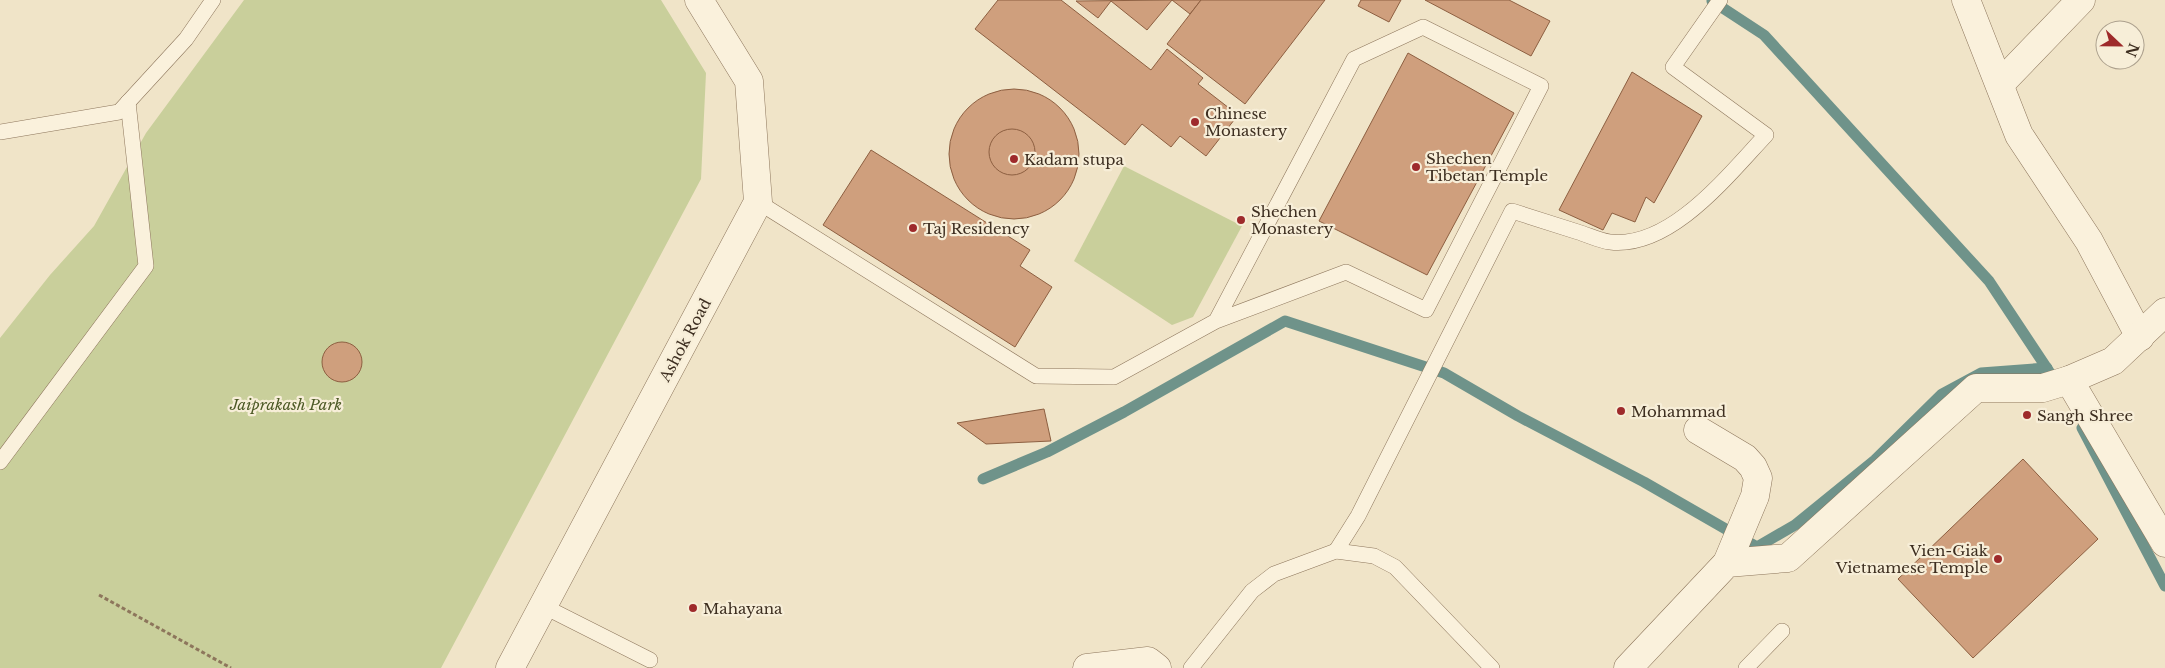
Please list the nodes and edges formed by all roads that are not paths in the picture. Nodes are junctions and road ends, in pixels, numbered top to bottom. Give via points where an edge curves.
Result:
1 (213, 0) edge
2 (700, 0) edge
3 (1720, 0) edge
4 (1966, 0) edge
5 (2081, 0) edge
6 (2000, 84) junction
7 (128, 102) junction
8 (0, 132) edge
9 (758, 202) junction
10 (2165, 312) edge
11 (1216, 321) junction
12 (2140, 337) junction
13 (2069, 380) junction
14 (1698, 430) dead end
15 (0, 462) edge
16 (2165, 544) edge
17 (1336, 551) junction
18 (1728, 561) junction
19 (543, 606) junction
20 (1782, 631) dead end
21 (650, 660) dead end
22 (510, 668) edge
23 (1087, 668) edge
24 (1157, 668) edge
25 (1191, 668) edge
26 (1492, 668) edge
27 (1628, 668) edge
28 (1746, 668) edge

1 - 7 lane via 186,39
2 - 9 street via 749,81
3 - 17 lane via 1673,67 1766,135 1685,216 1655,235 1625,243 1608,242 1512,211 1358,516
4 - 6 street
5 - 6 street
6 - 12 street via 2019,135 2088,240
7 - 8 lane via 119,112
7 - 15 lane via 146,266
9 - 11 lane via 1036,376 1114,377
9 - 19 street, Ashok Road
10 - 12 street
11 - 11 lane via 1354,58 1424,27 1541,86 1426,310 1346,272
12 - 13 street via 2112,361
13 - 16 street
13 - 18 street via 2043,388 1976,388 1788,558
14 - 18 street via 1745,458 1758,478
17 - 25 lane via 1274,574 1259,585
17 - 26 lane via 1374,556 1395,567
18 - 27 street
19 - 21 lane
19 - 22 street, Ashok Road
20 - 28 lane
23 - 24 street via 1148,662

